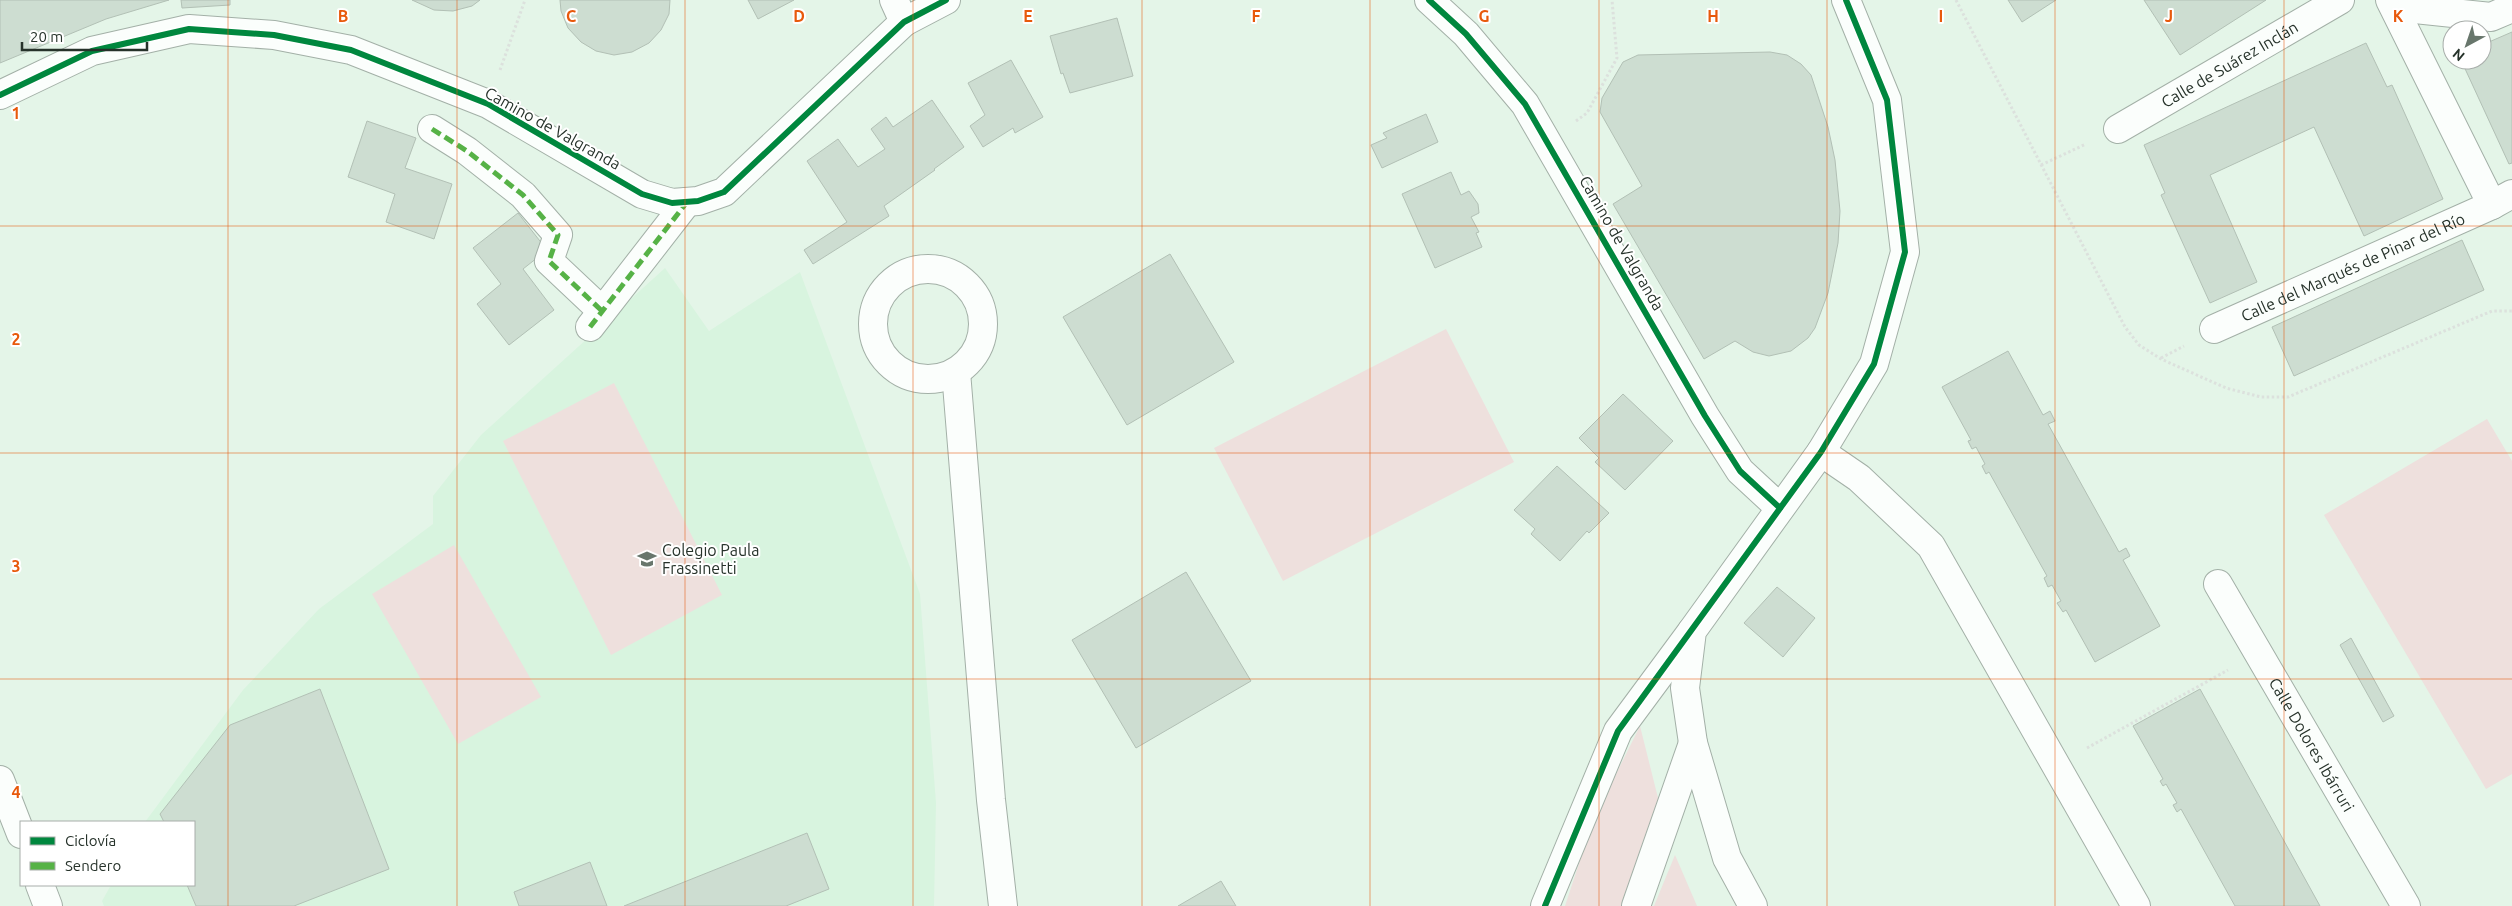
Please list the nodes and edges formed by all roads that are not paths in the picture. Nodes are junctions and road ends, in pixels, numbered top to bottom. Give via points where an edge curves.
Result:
1 (946, 0) edge
2 (1429, 0) edge
3 (1846, 0) edge
4 (2340, 0) edge
5 (2393, 4) edge
6 (2512, 8) edge
7 (899, 11) edge
8 (0, 95) edge
9 (432, 129) dead end
10 (2118, 129) road end
11 (2502, 200) edge
12 (687, 202) junction
13 (2214, 329) dead end
14 (956, 372) junction
15 (1821, 452) junction
16 (1780, 508) junction
17 (2218, 584) dead end
18 (1692, 631) junction
19 (1693, 743) junction
20 (0, 780) edge
21 (20, 831) edge
22 (40, 886) edge
23 (48, 906) edge
24 (1003, 906) edge
25 (1545, 906) edge
26 (1636, 906) edge
27 (1753, 906) edge
28 (2136, 906) edge
29 (2406, 906) edge

1 - 7 street, Camino de Valgranda
2 - 16 street, Camino de Valgranda via 1466,34 1525,104 1735,464
3 - 15 street via 1887,100 1904,252 1874,364
4 - 10 street, Calle de Suárez Inclán
5 - 6 street, Calle del Marqués de Pinar del Río via 2491,17
5 - 11 street, Calle del Marqués de Pinar del Río
7 - 12 street, Camino de Valgranda via 724,192
8 - 12 street, Camino de Valgranda via 92,51 189,29 274,35 351,50 488,104 642,194 672,202
9 - 12 street via 468,150 523,194 558,235 549,261 596,319
11 - 13 street, Calle del Marqués de Pinar del Río
14 - 14 street via 976,352 983,334 983,316 977,298 965,282 950,273 931,269 900,276 876,305 874,328 878,347 900,372 938,379
14 - 24 street via 991,800
15 - 16 street
15 - 28 street via 1859,478 1931,546
16 - 18 street
17 - 29 street, Calle Dolores Ibárruri
18 - 19 street via 1684,688
18 - 25 street via 1618,731
19 - 26 street
19 - 27 street via 1727,858
20 - 21 street
22 - 23 street

